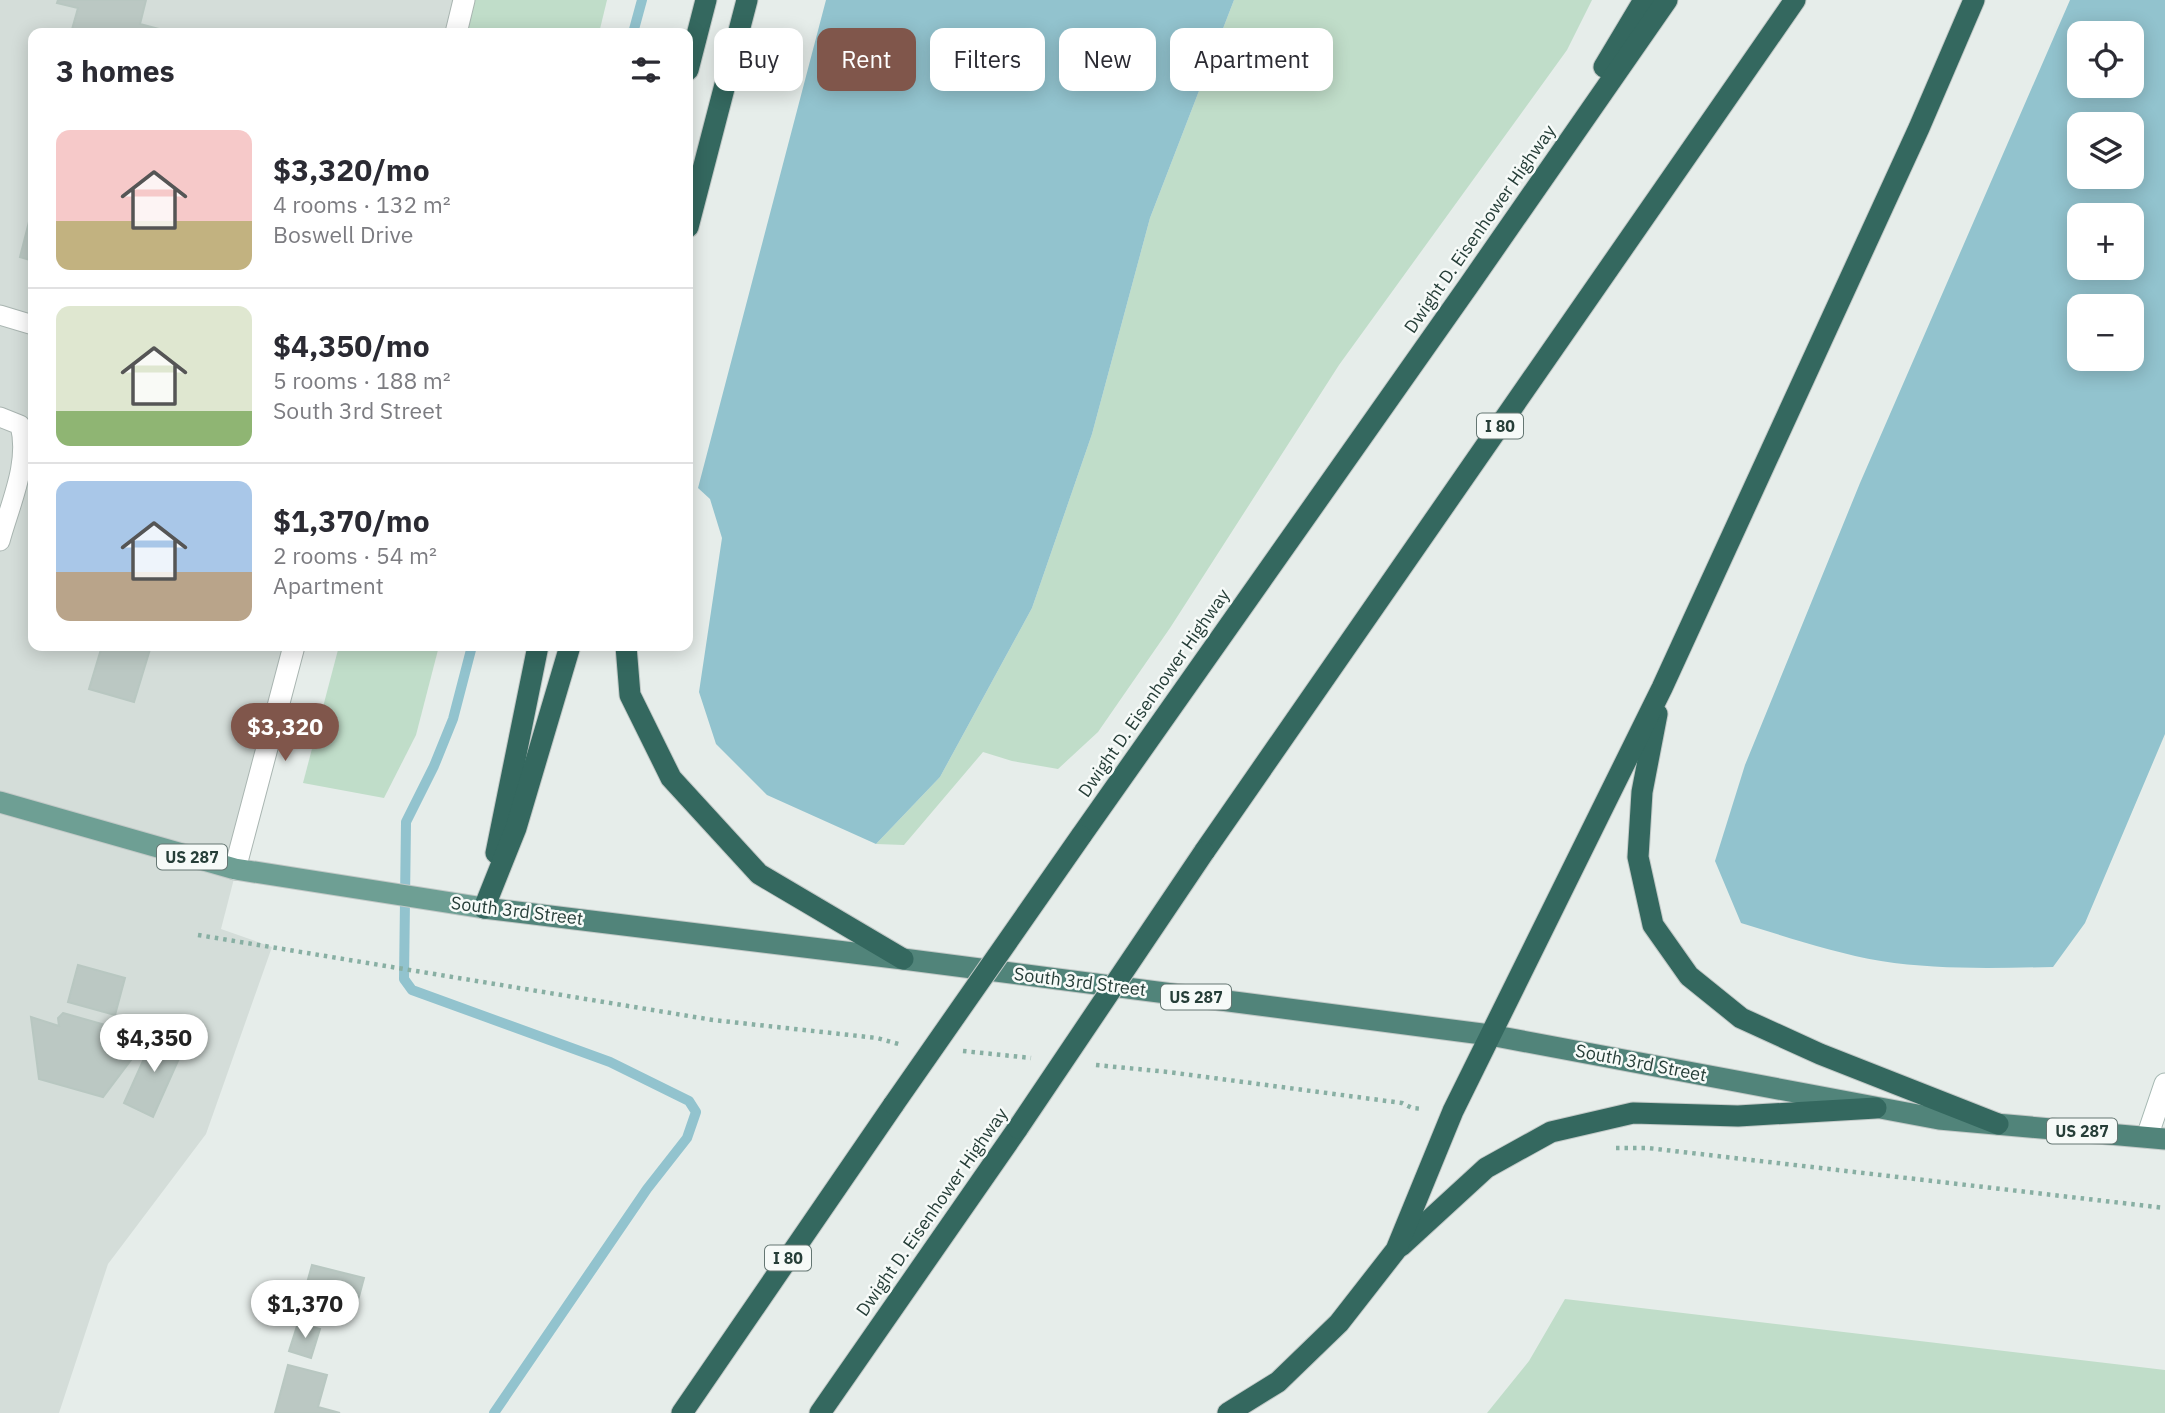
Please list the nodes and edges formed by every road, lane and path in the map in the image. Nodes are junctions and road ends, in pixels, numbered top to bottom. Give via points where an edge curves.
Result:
1 (464, 0) edge
2 (706, 0) edge
3 (747, 0) edge
4 (1644, 0) edge
5 (1667, 0) edge
6 (1795, 0) edge
7 (1974, 0) edge
8 (457, 28) edge
9 (693, 51) edge
10 (693, 208) edge
11 (1469, 285) junction
12 (0, 315) edge
13 (28, 323) edge
14 (0, 417) edge
15 (0, 541) edge
16 (293, 651) edge
17 (537, 651) edge
18 (569, 651) edge
19 (626, 651) edge
20 (1662, 688) junction
21 (0, 802) edge
22 (235, 869) junction
23 (484, 908) junction
24 (198, 935) dead end
25 (903, 959) junction
26 (1490, 1035) junction
27 (894, 1045) dead end
28 (2165, 1084) edge
29 (1876, 1108) junction
30 (1998, 1124) junction
31 (2156, 1138) edge
32 (1396, 1250) junction
33 (682, 1413) edge
34 (820, 1413) edge
35 (1228, 1413) edge

1 - 8 street
2 - 9 highway
3 - 10 highway
4 - 11 highway
5 - 11 highway, Dwight D. Eisenhower Highway / I 80
6 - 34 highway, Dwight D. Eisenhower Highway / I 80, bridge
7 - 20 highway
11 - 33 highway, Dwight D. Eisenhower Highway / I 80, bridge
12 - 13 lane
14 - 15 lane via 20,425 24,440
16 - 22 street
17 - 23 highway
18 - 23 highway via 516,828
19 - 25 highway via 630,695 671,778 759,874
20 - 26 highway
20 - 30 highway via 1642,792 1637,857 1653,925 1689,976 1741,1018
21 - 22 main road, South 3rd Street / US 287
22 - 23 main road, South 3rd Street / US 287
23 - 25 highway, South 3rd Street / US 287
24 - 27 path via 713,1020 877,1038
25 - 26 highway, South 3rd Street / US 287
26 - 29 highway, South 3rd Street / US 287
26 - 32 highway
28 - 31 street
29 - 30 highway, South 3rd Street / US 287
29 - 32 highway via 1738,1115 1633,1113 1551,1132 1486,1168
30 - 31 highway, South 3rd Street / US 287
32 - 35 highway via 1339,1323 1278,1382

